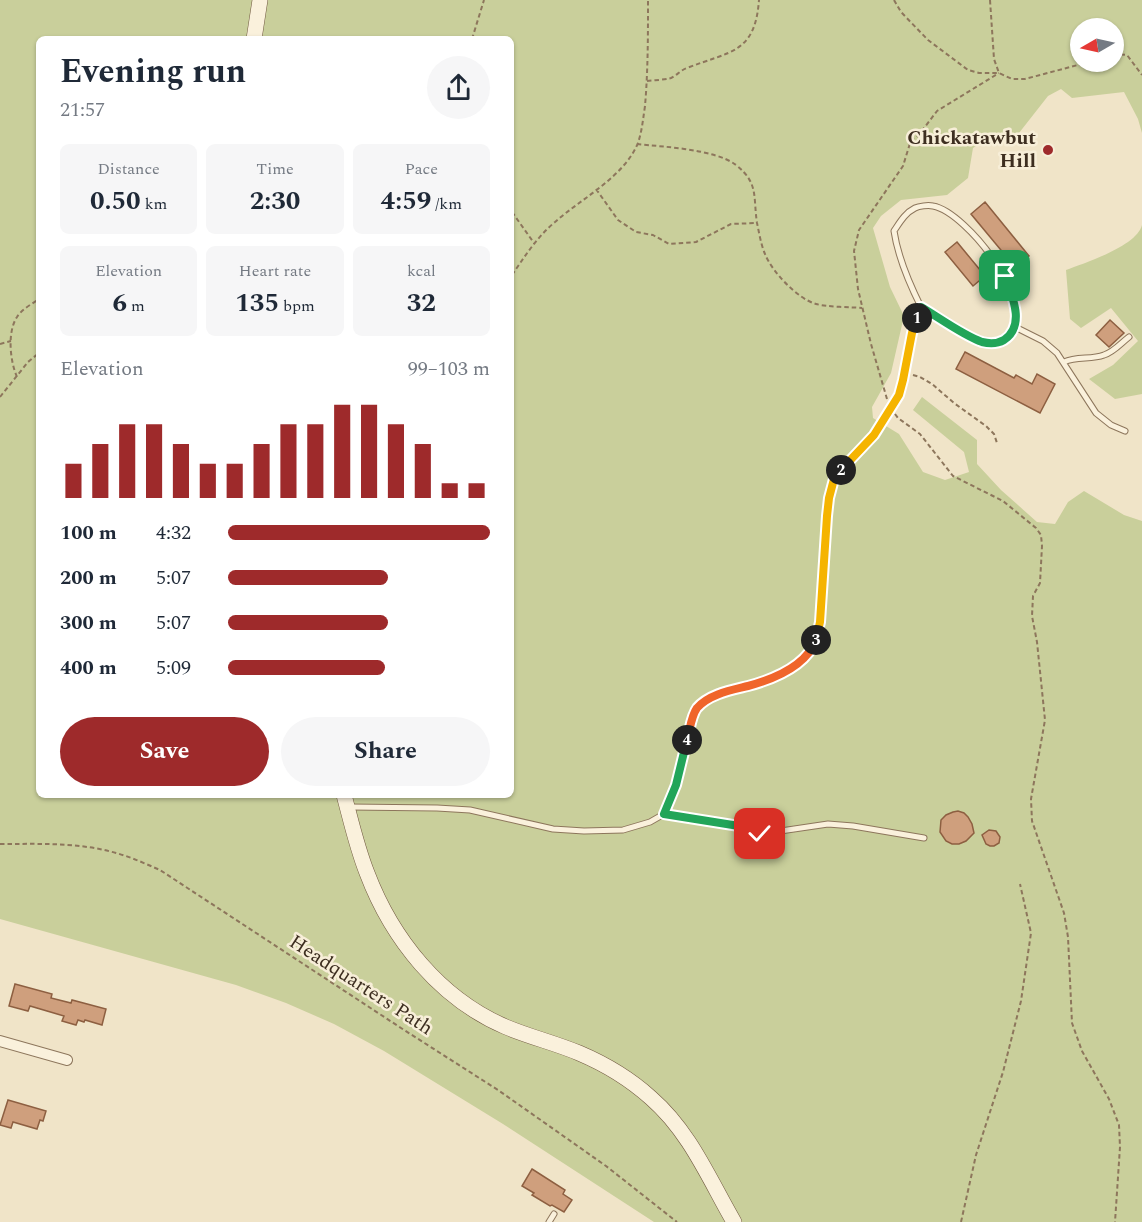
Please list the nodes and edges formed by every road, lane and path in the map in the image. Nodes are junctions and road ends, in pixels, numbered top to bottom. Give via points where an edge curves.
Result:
1 (261, 0) edge
2 (484, 0) edge
3 (648, 0) edge
4 (759, 0) edge
5 (894, 0) edge
6 (990, 0) edge
7 (255, 36) edge
8 (473, 36) edge
9 (1124, 56) edge
10 (1070, 67) edge
11 (999, 73) junction
12 (1142, 75) edge
13 (647, 81) junction
14 (637, 144) junction
15 (596, 189) junction
16 (514, 215) edge
17 (757, 223) junction
18 (534, 243) junction
19 (514, 272) edge
20 (36, 301) edge
21 (921, 307) junction
22 (863, 308) dead end
23 (1015, 327) junction
24 (1129, 336) dead end
25 (10, 341) junction
26 (0, 344) edge
27 (36, 355) edge
28 (1064, 362) junction
29 (905, 372) junction
30 (17, 377) junction
31 (0, 398) edge
32 (891, 409) junction
33 (1125, 431) dead end
34 (997, 443) dead end
35 (345, 801) edge
36 (664, 814) junction
37 (924, 838) dead end
38 (0, 844) edge
39 (1020, 884) dead end
40 (0, 1041) edge
41 (67, 1060) dead end
42 (554, 1214) dead end
43 (549, 1222) edge
44 (677, 1222) edge
45 (734, 1222) edge
46 (961, 1222) edge
47 (1115, 1222) edge

1 - 7 main road
2 - 8 path
3 - 13 path
4 - 13 path via 754,30 746,42 722,57 684,69 670,78
5 - 11 path via 928,39 968,70
6 - 11 path via 994,59
9 - 12 path
10 - 11 path via 1025,79
13 - 14 path
14 - 15 path via 627,162
14 - 17 path via 695,151 734,164 747,175 754,190
15 - 17 path via 618,220 636,232 669,244 696,242 731,224
15 - 18 path
16 - 18 path
17 - 22 path via 765,255 796,294 816,304
18 - 19 path
20 - 25 path via 19,314
21 - 23 lane via 985,343 1002,341
21 - 23 lane via 896,248 894,231 907,213 917,207 933,206 966,227 987,249 1005,276 1016,312
21 - 29 lane
23 - 28 lane via 1043,341
24 - 28 lane via 1109,353
25 - 26 path
25 - 30 path
27 - 30 path
28 - 33 lane via 1101,418
29 - 32 lane
29 - 34 path via 932,384 986,426
30 - 31 path
32 - 36 lane via 832,485 819,633 813,648 784,672 715,696 698,708
32 - 47 path via 920,434 953,476 1003,501 1041,535 1040,583 1033,596 1032,616 1045,720 1031,799 1032,821 1064,913 1072,1023 1119,1125
35 - 36 lane via 470,810 553,829 591,831 631,828
35 - 45 main road via 362,861 379,902 423,967 442,986 488,1018 585,1055 642,1090 684,1135
36 - 37 lane via 739,826 760,834 828,824
38 - 44 path, Headquarters Path via 91,847 160,870 498,1090
39 - 46 path via 1031,933 1020,1001
40 - 41 street
42 - 43 lane

